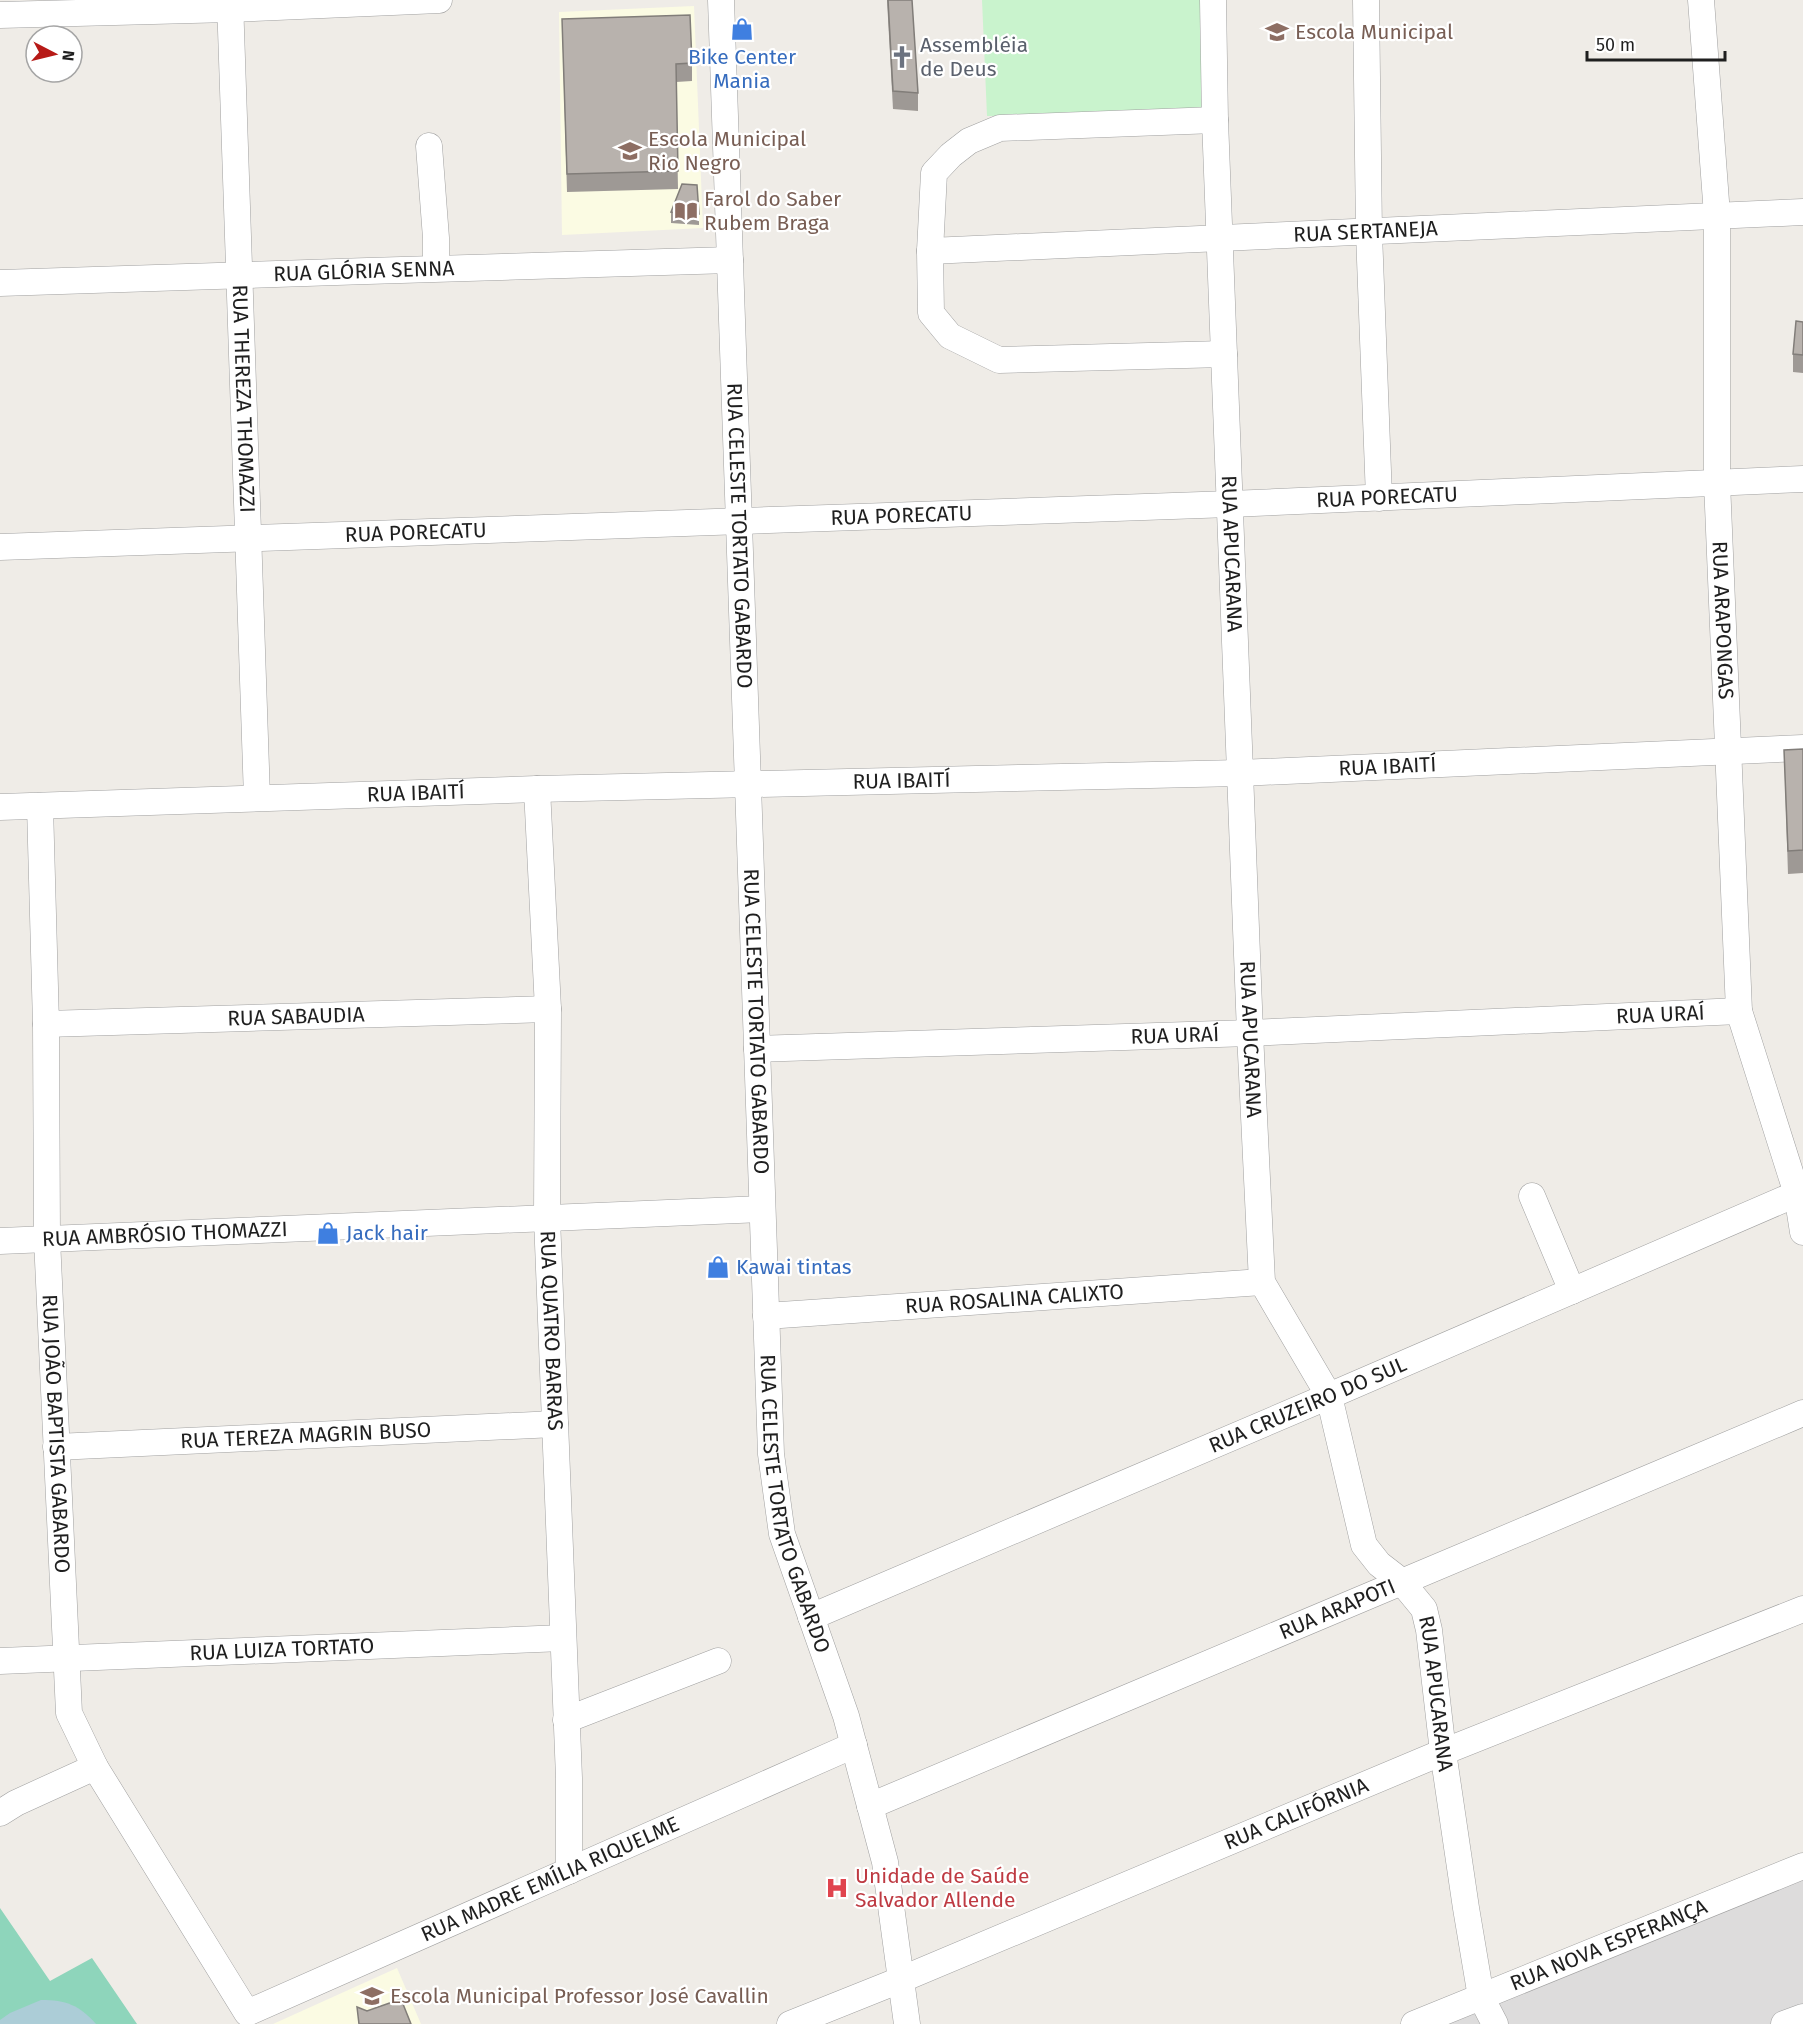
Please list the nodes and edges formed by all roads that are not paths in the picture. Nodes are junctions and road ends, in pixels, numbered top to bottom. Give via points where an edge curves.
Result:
1 (439, 0) edge
2 (721, 0) edge
3 (1213, 0) edge
4 (1366, 0) edge
5 (1701, 0) edge
6 (230, 4) edge
7 (0, 15) edge
8 (1215, 120) junction
9 (429, 146) dead end
10 (1803, 212) edge
11 (1717, 215) junction
12 (1369, 232) junction
13 (1220, 237) junction
14 (930, 251) junction
15 (730, 260) junction
16 (436, 267) junction
17 (239, 276) junction
18 (0, 283) edge
19 (1224, 354) junction
20 (1803, 479) edge
21 (1717, 482) junction
22 (1379, 498) junction
23 (1230, 504) junction
24 (739, 522) junction
25 (248, 539) junction
26 (0, 547) edge
27 (1803, 748) edge
28 (1727, 752) junction
29 (1240, 773) junction
30 (748, 785) junction
31 (537, 789) junction
32 (257, 798) junction
33 (40, 806) junction
34 (0, 807) edge
35 (549, 1009) junction
36 (1739, 1011) junction
37 (46, 1024) junction
38 (1250, 1033) junction
39 (757, 1049) junction
40 (1800, 1192) edge
41 (1532, 1196) dead end
42 (762, 1209) junction
43 (547, 1218) junction
44 (1803, 1232) edge
45 (47, 1239) junction
46 (0, 1241) edge
47 (1262, 1282) junction
48 (1572, 1291) junction
49 (766, 1316) junction
50 (1329, 1396) junction
51 (1803, 1413) edge
52 (555, 1424) junction
53 (56, 1447) junction
54 (1401, 1581) junction
55 (1803, 1609) edge
56 (811, 1617) junction
57 (563, 1638) junction
58 (66, 1658) junction
59 (0, 1661) edge
60 (718, 1661) dead end
61 (566, 1720) junction
62 (854, 1745) junction
63 (1443, 1752) junction
64 (95, 1767) junction
65 (870, 1806) junction
66 (0, 1814) edge
67 (1803, 1866) edge
68 (569, 1871) junction
69 (900, 1980) junction
70 (1481, 1997) junction
71 (247, 2013) joint
72 (1803, 2017) edge
73 (790, 2024) edge
74 (907, 2024) edge
75 (1414, 2024) edge
76 (1495, 2024) edge
77 (1784, 2024) edge

1 - 6 street
2 - 15 street, RUA CELESTE TORTATO GABARDO
3 - 8 street, RUA APUCARANA
4 - 12 street
5 - 11 street, RUA ARAPONGAS
6 - 7 street
6 - 17 street, RUA THEREZA THOMAZZI
8 - 13 street, RUA APUCARANA
8 - 14 street via 1000,128 969,141 934,173
9 - 16 street
10 - 11 street, RUA SERTANEJA
11 - 12 street, RUA SERTANEJA
11 - 21 street, RUA ARAPONGAS
12 - 13 street, RUA SERTANEJA
12 - 22 street
13 - 14 street, RUA SERTANEJA
13 - 19 street, RUA APUCARANA
14 - 19 street via 931,313 950,336 999,360
15 - 16 street, RUA GLÓRIA SENNA
15 - 24 street, RUA CELESTE TORTATO GABARDO
16 - 17 street, RUA GLÓRIA SENNA
17 - 18 street, RUA GLÓRIA SENNA
17 - 25 street, RUA THEREZA THOMAZZI
19 - 23 street, RUA APUCARANA
20 - 21 street, RUA PORECATU
21 - 22 street, RUA PORECATU
21 - 28 street, RUA ARAPONGAS
22 - 23 street, RUA PORECATU
23 - 24 street, RUA PORECATU
23 - 29 street, RUA APUCARANA
24 - 25 street, RUA PORECATU
24 - 30 street, RUA CELESTE TORTATO GABARDO
25 - 26 street, RUA PORECATU
25 - 32 street, RUA THEREZA THOMAZZI
27 - 28 street, RUA IBAITÍ
28 - 29 street, RUA IBAITÍ
28 - 36 street, RUA ARAPONGAS
29 - 30 street, RUA IBAITÍ
29 - 38 street, RUA APUCARANA
30 - 31 street, RUA IBAITÍ
30 - 39 street, RUA CELESTE TORTATO GABARDO
31 - 32 street, RUA IBAITÍ
31 - 35 street, RUA QUATRO BARRAS
32 - 33 street, RUA IBAITÍ
33 - 34 street, RUA IBAITÍ
33 - 37 street, RUA JOÃO BAPTISTA GABARDO
35 - 37 street, RUA SABAUDIA
35 - 43 street, RUA QUATRO BARRAS
36 - 38 street, RUA URAÍ
36 - 40 street, RUA ARAPONGAS
37 - 45 street, RUA JOÃO BAPTISTA GABARDO
38 - 39 street, RUA URAÍ
38 - 47 street, RUA APUCARANA
39 - 42 street, RUA CELESTE TORTATO GABARDO
40 - 44 street, RUA ARAPONGAS
40 - 48 street, RUA CRUZEIRO DO SUL
41 - 48 street
42 - 43 street, RUA AMBRÓSIO THOMAZZI
42 - 49 street, RUA CELESTE TORTATO GABARDO
43 - 45 street, RUA AMBRÓSIO THOMAZZI
43 - 52 street, RUA QUATRO BARRAS
45 - 46 street, RUA AMBRÓSIO THOMAZZI
45 - 53 street, RUA JOÃO BAPTISTA GABARDO
47 - 49 street, RUA ROSALINA CALIXTO
47 - 50 street, RUA APUCARANA
48 - 50 street, RUA CRUZEIRO DO SUL
49 - 56 street, RUA CELESTE TORTATO GABARDO via 771,1454 782,1534
50 - 54 street, RUA APUCARANA via 1364,1545 1379,1564
50 - 56 street, RUA CRUZEIRO DO SUL
51 - 54 street, RUA ARAPOTI
52 - 53 street, RUA TEREZA MAGRIN BUSO
52 - 57 street, RUA QUATRO BARRAS
53 - 58 street, RUA JOÃO BAPTISTA GABARDO
54 - 63 street, RUA APUCARANA via 1424,1609
54 - 65 street, RUA ARAPOTI
55 - 63 street, RUA CALIFÓRNIA
56 - 62 street, RUA CELESTE TORTATO GABARDO
57 - 58 street, RUA LUIZA TORTATO
57 - 61 street, RUA QUATRO BARRAS
58 - 59 street, RUA LUIZA TORTATO
58 - 64 street, RUA JOÃO BAPTISTA GABARDO via 69,1713
60 - 61 street
61 - 68 street, RUA QUATRO BARRAS
62 - 65 street, RUA CELESTE TORTATO GABARDO
62 - 68 street, RUA MADRE EMÍLIA RIQUELME
63 - 69 street, RUA CALIFÓRNIA
63 - 70 street, RUA APUCARANA
64 - 66 street
64 - 71 street, RUA JOÃO BAPTISTA GABARDO
65 - 69 street, RUA CELESTE TORTATO GABARDO via 885,1862
67 - 70 street, RUA NOVA ESPERANÇA
68 - 71 street, RUA MADRE EMÍLIA RIQUELME
69 - 73 street, RUA CALIFÓRNIA
69 - 74 street, RUA CELESTE TORTATO GABARDO
70 - 75 street, RUA NOVA ESPERANÇA
70 - 76 street, RUA APUCARANA
72 - 77 street

